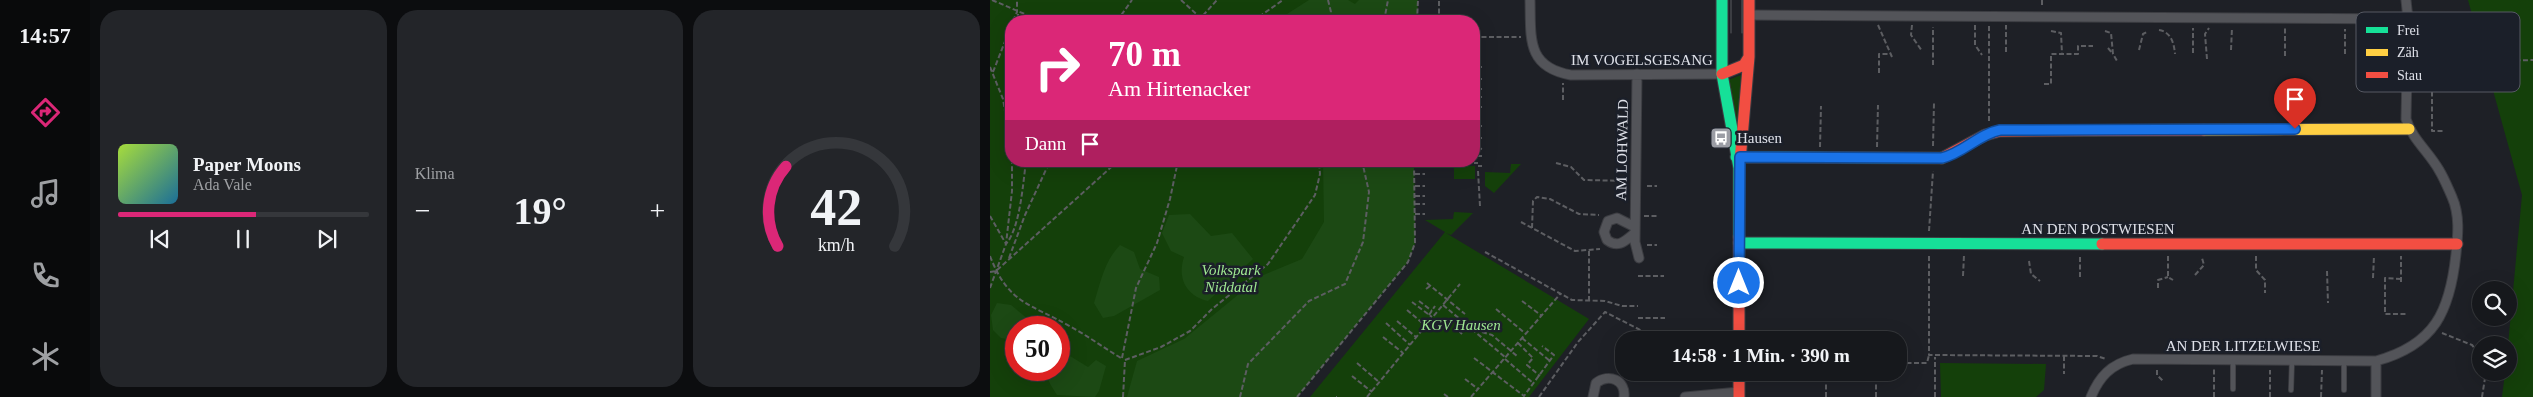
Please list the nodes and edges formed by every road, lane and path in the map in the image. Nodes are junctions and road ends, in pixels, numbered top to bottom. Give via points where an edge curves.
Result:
1 (992, 0) edge
2 (1017, 0) edge
3 (1132, 0) edge
4 (1180, 0) edge
5 (1217, 0) edge
6 (1283, 0) edge
7 (1328, 0) edge
8 (1388, 0) edge
9 (1418, 0) edge
10 (1439, 0) edge
11 (1530, 0) edge
12 (1722, 0) edge
13 (1750, 0) edge
14 (1017, 12) junction
15 (1016, 15) edge
16 (1017, 15) edge
17 (1025, 15) edge
18 (1121, 15) edge
19 (1198, 15) edge
20 (1202, 15) edge
21 (1261, 15) edge
22 (1331, 15) edge
23 (1385, 15) edge
24 (1417, 15) edge
25 (1439, 15) edge
26 (1749, 15) junction
27 (1933, 16) junction
28 (1989, 16) junction
29 (2356, 19) edge
30 (1912, 23) dead end
31 (1975, 23) dead end
32 (2006, 23) dead end
33 (2193, 23) dead end
34 (2346, 23) dead end
35 (1877, 24) dead end
36 (2232, 24) dead end
37 (2285, 24) dead end
38 (2210, 26) dead end
39 (2159, 30) dead end
40 (2050, 31) dead end
41 (2105, 31) dead end
42 (2147, 32) dead end
43 (1480, 36) edge
44 (1530, 37) junction
45 (1005, 42) edge
46 (2094, 46) dead end
47 (2108, 48) dead end
48 (1922, 50) dead end
49 (2139, 50) dead end
50 (2231, 50) dead end
51 (2006, 52) dead end
52 (2193, 53) dead end
53 (2062, 54) junction
54 (2113, 54) junction
55 (2175, 54) dead end
56 (2344, 54) dead end
57 (1982, 55) dead end
58 (2285, 56) dead end
59 (1749, 57) junction
60 (2207, 59) dead end
61 (2520, 60) edge
62 (2533, 60) edge
63 (2117, 61) dead end
64 (1933, 65) dead end
65 (990, 67) edge
66 (1879, 73) dead end
67 (993, 74) junction
68 (1637, 74) junction
69 (1722, 74) junction
70 (1563, 81) dead end
71 (2044, 84) dead end
72 (2406, 92) edge
73 (2432, 92) edge
74 (1563, 100) dead end
75 (1934, 103) dead end
76 (1821, 106) dead end
77 (1878, 106) dead end
78 (1005, 111) edge
79 (2409, 129) junction
80 (2445, 131) dead end
81 (1989, 134) junction
82 (1714, 138) dead end
83 (1721, 138) dead end
84 (1819, 156) junction
85 (1876, 157) junction
86 (1934, 158) junction
87 (1738, 161) junction
88 (1556, 163) dead end
89 (1012, 167) edge
90 (1025, 167) edge
91 (1047, 167) edge
92 (1111, 167) edge
93 (1177, 167) edge
94 (1319, 167) edge
95 (1363, 167) edge
96 (1414, 167) edge
97 (1478, 171) dead end
98 (1414, 174) junction
99 (1425, 174) dead end
100 (1637, 181) junction
101 (1414, 186) junction
102 (1425, 186) dead end
103 (1414, 196) junction
104 (1425, 196) dead end
105 (1414, 204) junction
106 (1425, 204) dead end
107 (1480, 206) dead end
108 (1414, 214) junction
109 (1425, 214) dead end
110 (990, 216) edge
111 (1610, 220) junction
112 (1521, 222) dead end
113 (1532, 228) junction
114 (1635, 230) junction
115 (1611, 243) junction
116 (1739, 243) junction
117 (1929, 243) junction
118 (1006, 244) junction
119 (2458, 244) junction
120 (1589, 250) junction
121 (1964, 251) dead end
122 (2080, 251) dead end
123 (2168, 251) dead end
124 (2256, 251) dead end
125 (2374, 251) dead end
126 (2402, 251) dead end
127 (1485, 252) dead end
128 (990, 256) edge
129 (1638, 258) dead end
130 (2202, 258) dead end
131 (1009, 259) junction
132 (2029, 261) dead end
133 (996, 271) junction
134 (2327, 271) dead end
135 (990, 272) edge
136 (2195, 275) dead end
137 (1638, 276) dead end
138 (1664, 276) dead end
139 (1963, 276) dead end
140 (2168, 276) junction
141 (2080, 277) dead end
142 (2373, 278) dead end
143 (2401, 279) junction
144 (2173, 280) dead end
145 (2040, 281) dead end
146 (2401, 282) dead end
147 (1427, 283) dead end
148 (1460, 284) dead end
149 (1430, 286) junction
150 (990, 288) edge
151 (2158, 288) dead end
152 (1426, 289) dead end
153 (1561, 293) junction
154 (2265, 293) dead end
155 (1447, 300) junction
156 (1522, 300) dead end
157 (1419, 301) dead end
158 (1589, 301) junction
159 (1412, 302) dead end
160 (1430, 303) dead end
161 (2328, 303) dead end
162 (1443, 305) junction
163 (1435, 306) dead end
164 (1638, 306) dead end
165 (1427, 308) junction
166 (1496, 309) dead end
167 (1407, 310) dead end
168 (1432, 311) junction
169 (1465, 314) dead end
170 (2406, 314) dead end
171 (1429, 315) junction
172 (1542, 316) junction
173 (1432, 317) junction
174 (1638, 318) dead end
175 (1665, 318) dead end
176 (1397, 321) dead end
177 (1386, 323) dead end
178 (1466, 325) junction
179 (1426, 326) junction
180 (2433, 328) junction
181 (1642, 331) edge
182 (1739, 331) edge
183 (1482, 332) dead end
184 (1462, 334) dead end
185 (1526, 334) junction
186 (1383, 336) dead end
187 (1416, 337) junction
188 (1522, 338) junction
189 (1518, 343) junction
190 (1410, 345) junction
191 (2472, 345) edge
192 (1542, 346) dead end
193 (1510, 352) junction
194 (1403, 353) junction
195 (1517, 356) dead end
196 (1929, 356) junction
197 (1936, 356) junction
198 (2064, 356) junction
199 (1122, 358) junction
200 (1474, 358) dead end
201 (1505, 358) junction
202 (1125, 360) junction
203 (2214, 360) junction
204 (2233, 360) junction
205 (2270, 360) junction
206 (2292, 360) junction
207 (2322, 360) junction
208 (2344, 360) junction
209 (2376, 360) junction
210 (1550, 361) junction
211 (1356, 363) dead end
212 (1907, 363) edge
213 (2118, 364) junction
214 (2157, 365) dead end
215 (1492, 372) junction
216 (2064, 374) dead end
217 (1352, 376) dead end
218 (1540, 376) junction
219 (1465, 379) dead end
220 (1739, 381) edge
221 (1826, 381) edge
222 (1876, 381) edge
223 (2485, 381) edge
224 (1380, 382) junction
225 (2164, 382) dead end
226 (1533, 384) junction
227 (1478, 389) junction
228 (2233, 389) dead end
229 (2291, 390) dead end
230 (2344, 390) dead end
231 (1372, 392) junction
232 (1444, 394) dead end
233 (1739, 395) edge
234 (1123, 397) edge
235 (1240, 397) edge
236 (1297, 397) edge
237 (1367, 397) edge
238 (1448, 397) edge
239 (1471, 397) edge
240 (1539, 397) edge
241 (1593, 397) edge
242 (1624, 397) edge
243 (1685, 397) edge
244 (1826, 397) edge
245 (1876, 397) edge
246 (1935, 397) edge
247 (2091, 397) edge
248 (2214, 397) edge
249 (2270, 397) edge
250 (2321, 397) edge
251 (2376, 397) edge
252 (2482, 397) edge

1 - 14 path
2 - 14 path
3 - 18 path
4 - 19 path
5 - 20 path
6 - 21 path
7 - 22 path
8 - 23 path
9 - 24 path
10 - 25 path
11 - 44 street, IM VOGELSGESANG
12 - 69 street
13 - 26 street
14 - 15 path
14 - 16 path
14 - 17 path
26 - 27 street
26 - 59 street
27 - 28 street
27 - 64 path
28 - 29 street
28 - 81 path
30 - 48 path via 1912,36
31 - 57 path via 1975,45
32 - 51 path
33 - 52 path
34 - 56 path
35 - 66 path via 1891,56 1879,54
36 - 50 path
37 - 58 path
38 - 60 path via 2205,34
39 - 55 path via 2170,37
40 - 53 path via 2061,33
41 - 54 path via 2111,34
42 - 49 path via 2143,34
43 - 44 path
44 - 68 street, IM VOGELSGESANG via 1535,56 1552,70 1571,75
45 - 67 path
46 - 53 path via 2078,46 2078,54
47 - 54 path
53 - 71 path via 2052,54 2051,84
54 - 63 path
59 - 69 street via 1744,65
59 - 87 street
61 - 62 path
65 - 67 path
67 - 78 path
68 - 69 street, IM VOGELSGESANG
68 - 100 street, AM LOHWALD
69 - 87 street
70 - 74 path
72 - 79 street
73 - 80 path via 2432,131
75 - 86 path
76 - 84 path
77 - 85 path
79 - 81 street via 2006,130
79 - 119 street, AN DER LITZELWIESE via 2439,169 2453,199 2458,218
81 - 86 street via 1954,155
82 - 83 path
84 - 85 street
84 - 87 street
85 - 86 street
86 - 117 path
87 - 116 street
88 - 100 path via 1571,167 1584,180
89 - 118 path
90 - 118 path via 1016,222
91 - 131 path
92 - 131 path
93 - 199 path via 1156,243 1136,288
94 - 202 path via 1315,195 1268,264 1190,331 1161,347
95 - 235 path via 1369,192 1363,242 1345,284 1309,301 1248,364
96 - 98 path
97 - 107 path
98 - 99 path
98 - 101 path
100 - 114 street, AM LOHWALD
101 - 102 path
101 - 103 path
103 - 104 path
103 - 105 path
105 - 106 path
105 - 108 path
108 - 109 path
108 - 236 path via 1415,243 1408,262
110 - 118 path
111 - 113 path via 1600,215 1579,214 1550,199 1537,197 1533,201
111 - 114 street, AM LOHWALD via 1622,220
111 - 115 street, AM LOHWALD via 1604,232
112 - 113 path
113 - 120 path via 1569,249
114 - 115 street via 1624,242
114 - 129 street, AM LOHWALD
115 - 120 path via 1604,248
116 - 117 street, AN DEN POSTWIESEN
116 - 182 street
117 - 119 street, AN DEN POSTWIESEN
117 - 196 path
118 - 133 path
119 - 180 street, AN DER LITZELWIESE via 2448,301
120 - 158 path
121 - 139 path
122 - 141 path
123 - 140 path
124 - 154 path via 2256,270 2265,280
125 - 142 path
126 - 143 path
127 - 153 path
128 - 133 path
130 - 136 path via 2204,265
131 - 133 path
132 - 145 path via 2031,274
133 - 135 path
133 - 150 path
133 - 199 path via 1011,294
134 - 161 path
137 - 138 path
140 - 144 path
140 - 151 path via 2158,280
143 - 146 path
143 - 170 path via 2384,278 2385,314
147 - 149 path
148 - 155 path
149 - 152 path
149 - 155 path
153 - 158 path via 1572,300
153 - 172 path
155 - 162 path
155 - 169 path
156 - 172 path
157 - 165 path
158 - 164 path
159 - 171 path
160 - 165 path
162 - 173 path
162 - 178 path
163 - 168 path
165 - 168 path
166 - 185 path
167 - 179 path
168 - 171 path
171 - 173 path
172 - 185 path
173 - 179 path
174 - 175 path
176 - 187 path
177 - 190 path
178 - 184 path via 1460,332
178 - 201 path
179 - 187 path
180 - 191 path
180 - 209 street, AN DER LITZELWIESE via 2408,349
181 - 240 path via 1605,312 1578,342
183 - 193 path via 1492,335
185 - 188 path
186 - 194 path
187 - 190 path
188 - 189 path
188 - 210 path
189 - 193 path
189 - 218 path via 1533,358 1527,365
190 - 194 path
192 - 210 path via 1554,355
193 - 195 path
193 - 201 path
194 - 224 path
196 - 197 path
196 - 212 path via 1927,363
197 - 198 path
197 - 246 path
198 - 213 path via 2097,356
198 - 216 path
199 - 202 path
200 - 215 path
201 - 215 path
201 - 226 path
202 - 234 path
203 - 204 street, AN DER LITZELWIESE
203 - 213 street, AN DER LITZELWIESE via 2133,359
203 - 248 path
204 - 205 street, AN DER LITZELWIESE
204 - 228 lane
205 - 206 street, AN DER LITZELWIESE
205 - 249 path
206 - 207 street, AN DER LITZELWIESE
206 - 229 lane
207 - 208 street, AN DER LITZELWIESE
207 - 250 path
208 - 209 street, AN DER LITZELWIESE
208 - 230 lane
209 - 251 street
210 - 218 path
211 - 224 path
213 - 247 street via 2102,376
214 - 225 path via 2157,374
215 - 226 path via 1524,396
215 - 227 path
217 - 231 path
218 - 226 path
219 - 227 path
220 - 233 street
221 - 244 path
222 - 245 path
223 - 252 path
224 - 231 path
227 - 239 path
231 - 237 path
232 - 238 path
233 - 243 street
241 - 242 street via 1596,383 1611,378 1620,383

